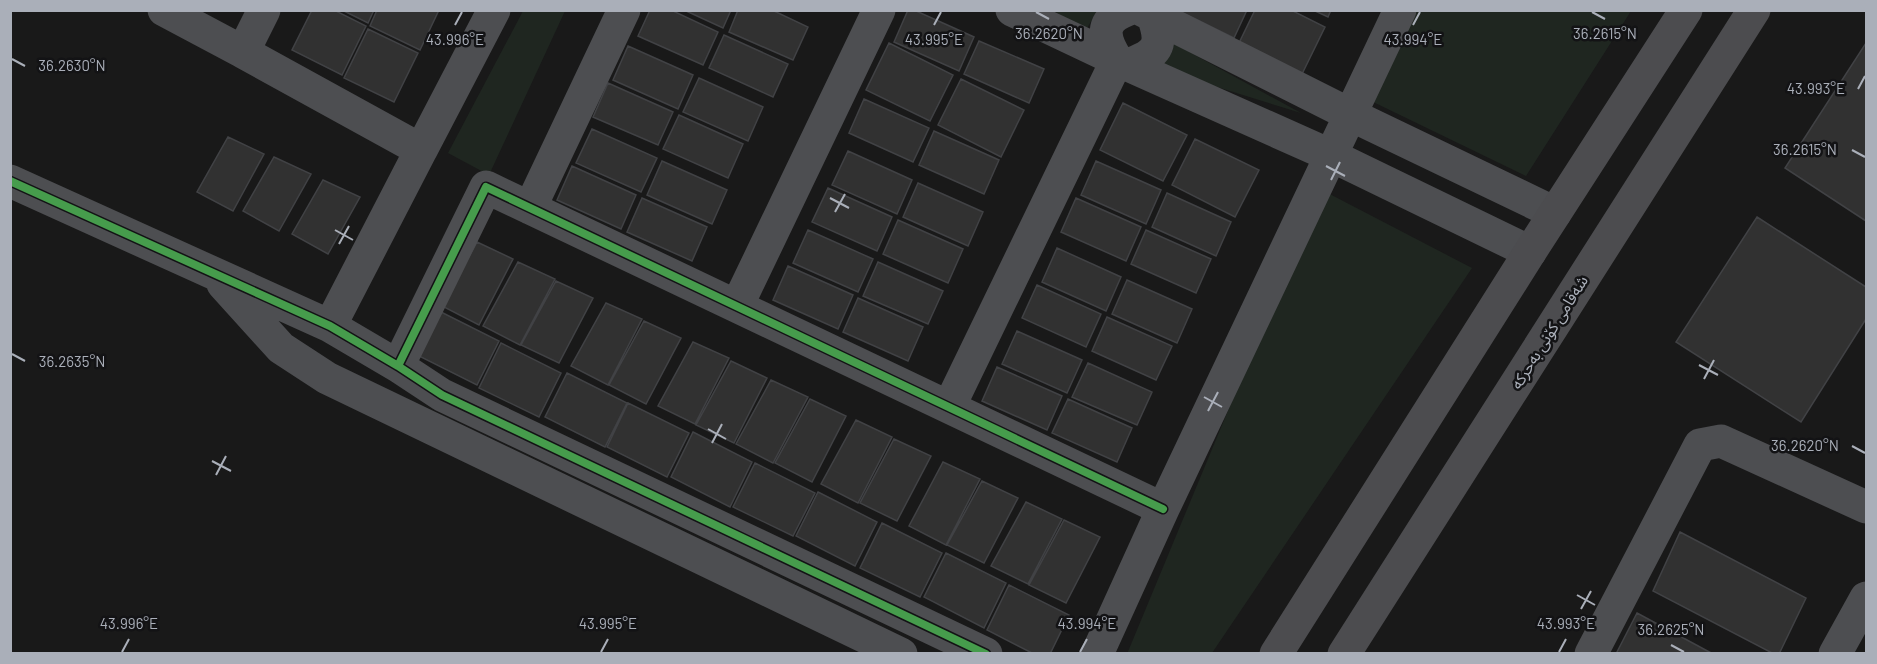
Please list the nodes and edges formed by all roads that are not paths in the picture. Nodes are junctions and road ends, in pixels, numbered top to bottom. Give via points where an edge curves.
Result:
1 (164, 10) edge
2 (264, 10) edge
3 (494, 10) edge
4 (624, 10) edge
5 (879, 10) edge
6 (1012, 10) edge
7 (1400, 10) edge
8 (1686, 10) edge
9 (1754, 10) edge
10 (1142, 12) edge
11 (243, 52) junction
12 (1122, 62) junction
13 (1351, 115) junction
14 (421, 150) junction
15 (1332, 156) junction
16 (10, 181) edge
17 (530, 208) junction
18 (1555, 213) junction
19 (1530, 252) junction
20 (210, 272) junction
21 (737, 306) junction
22 (330, 326) junction
23 (398, 366) junction
24 (949, 407) junction
25 (1866, 507) edge
26 (1163, 509) junction
27 (1866, 598) edge
28 (901, 654) edge
29 (986, 654) edge
30 (1097, 654) edge
31 (1276, 654) edge
32 (1344, 654) edge
33 (1591, 654) edge
34 (1835, 654) edge

1 - 11 street
2 - 11 street
3 - 14 street
4 - 17 street
5 - 21 street
6 - 12 street
7 - 13 street
8 - 18 street
9 - 32 street, شەقامی کۆنی بەحرکە
10 - 12 street via 1159,32 1157,47 1146,58
10 - 12 street via 1116,15 1107,28 1107,44
10 - 13 street
11 - 14 street
12 - 15 street
12 - 24 street
13 - 15 street
13 - 18 street
14 - 22 street
15 - 19 street
15 - 26 street
16 - 20 street
17 - 21 street
17 - 23 street via 486,187
18 - 19 street
19 - 31 street
20 - 22 street
20 - 28 street via 281,348 327,378
21 - 24 street
22 - 23 street
23 - 29 street via 442,395
24 - 26 street
25 - 33 street via 1721,441 1700,445
26 - 30 street
27 - 34 street

